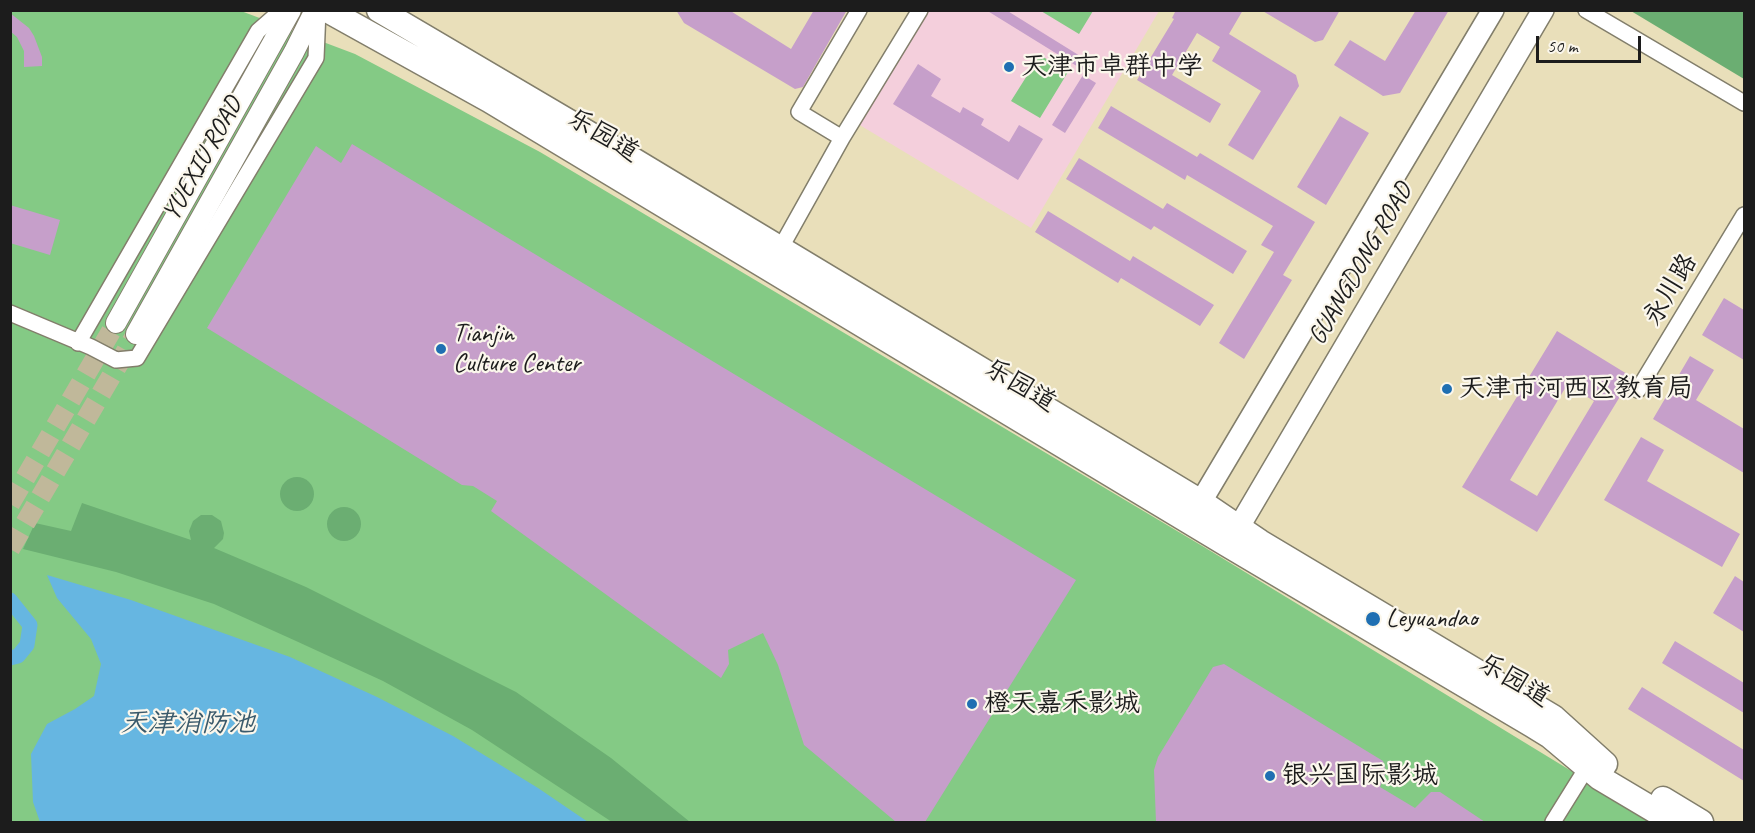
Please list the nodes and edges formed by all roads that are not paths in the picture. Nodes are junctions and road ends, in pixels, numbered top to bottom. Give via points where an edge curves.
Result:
1 (282, 10) edge
2 (291, 10) edge
3 (316, 10) edge
4 (327, 10) edge
5 (379, 10) edge
6 (859, 10) edge
7 (920, 10) edge
8 (1494, 10) edge
9 (1543, 10) edge
10 (1586, 10) edge
11 (1744, 103) edge
12 (842, 138) junction
13 (1744, 215) edge
14 (774, 258) junction
15 (10, 305) edge
16 (10, 313) edge
17 (116, 323) tunnel mouth
18 (136, 334) tunnel mouth
19 (79, 341) junction
20 (1638, 390) dead end
21 (1195, 512) junction
22 (1233, 536) junction
23 (1586, 769) junction
24 (1553, 822) edge
25 (1674, 822) edge
26 (1701, 822) edge

1 - 19 street via 258,31
2 - 17 street, YUEXIU ROAD
3 - 18 street, YUEXIU ROAD
3 - 19 street via 316,58 137,358 116,360
4 - 14 main road, 乐园道
5 - 14 main road, 乐园道 via 605,143
6 - 12 street via 799,112
7 - 12 street
8 - 21 main road, GUANGDONG ROAD
9 - 22 main road, GUANGDONG ROAD
10 - 11 street
12 - 14 street
13 - 20 street, 永川路
14 - 21 main road, 乐园道
15 - 19 street
16 - 19 street
21 - 22 main road, 乐园道
22 - 23 main road, 乐园道 via 1550,736
22 - 26 main road, 乐园道 via 1260,542 1553,717 1605,764
23 - 24 street
23 - 25 main road, 乐园道

